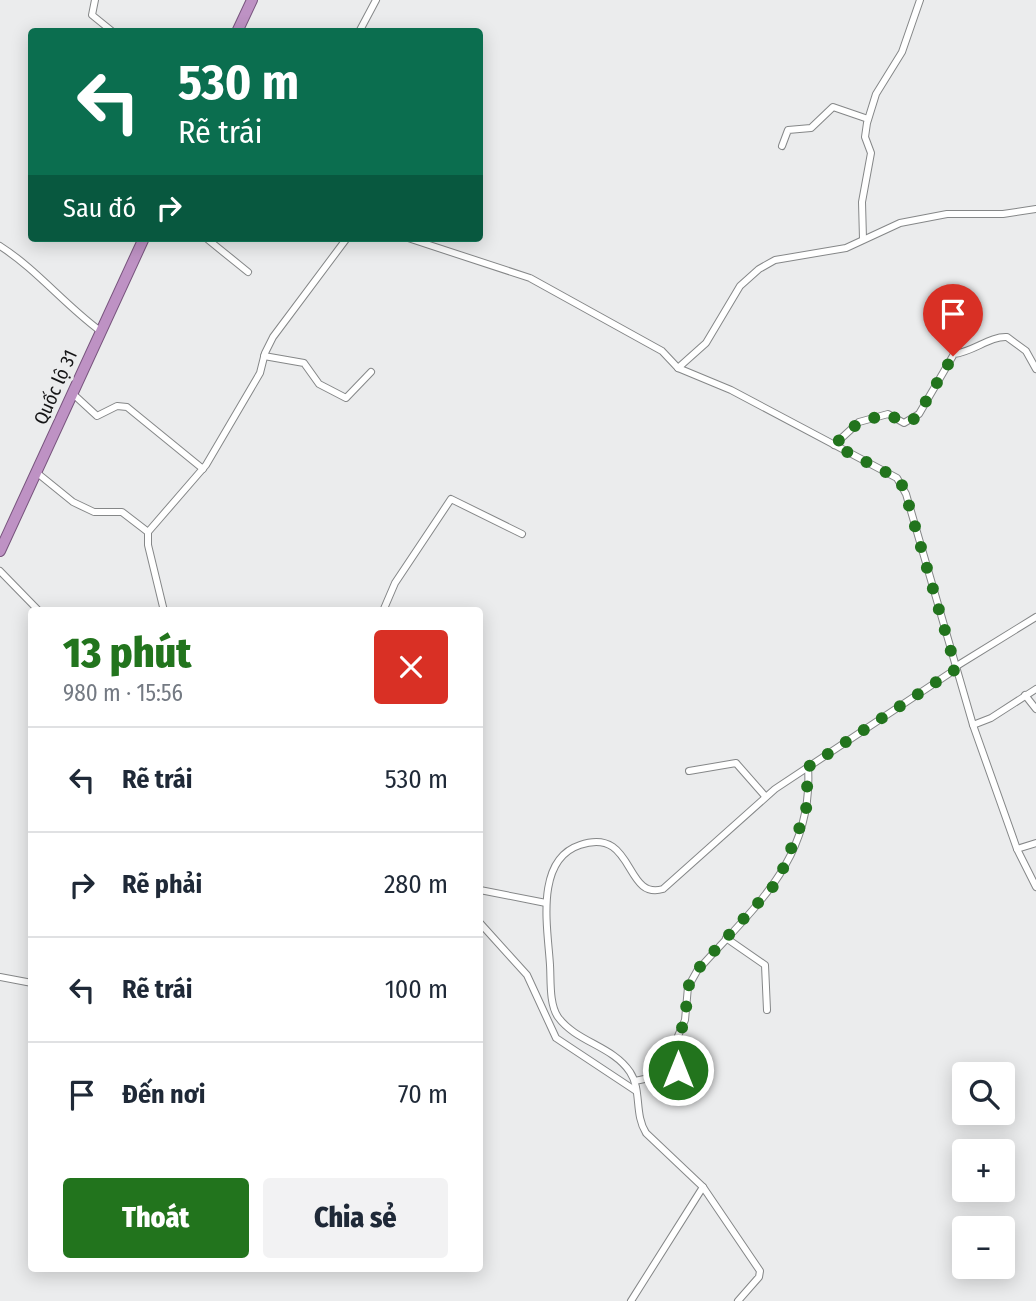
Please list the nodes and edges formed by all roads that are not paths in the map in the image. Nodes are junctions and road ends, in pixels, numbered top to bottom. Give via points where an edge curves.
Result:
1 (95, 0) edge
2 (376, 0) edge
3 (920, 0) edge
4 (249, 1) edge
5 (108, 28) edge
6 (239, 28) edge
7 (361, 28) edge
8 (868, 119) junction
9 (782, 146) dead end
10 (1036, 209) edge
11 (863, 239) junction
12 (142, 242) edge
13 (211, 242) edge
14 (344, 242) edge
15 (420, 242) edge
16 (0, 246) edge
17 (248, 272) dead end
18 (99, 330) junction
19 (264, 356) junction
20 (678, 369) junction
21 (1036, 369) edge
22 (371, 372) dead end
23 (72, 393) junction
24 (834, 445) junction
25 (203, 469) junction
26 (36, 472) junction
27 (148, 532) junction
28 (522, 534) dead end
29 (0, 551) edge
30 (0, 571) edge
31 (35, 607) edge
32 (163, 607) edge
33 (385, 607) edge
34 (1036, 617) edge
35 (956, 668) junction
36 (1036, 689) edge
37 (1026, 695) junction
38 (1036, 709) edge
39 (973, 724) junction
40 (808, 767) junction
41 (689, 771) dead end
42 (765, 796) junction
43 (1036, 843) edge
44 (1017, 849) junction
45 (1036, 887) edge
46 (483, 891) edge
47 (546, 903) junction
48 (483, 926) edge
49 (726, 938) junction
50 (0, 977) edge
51 (28, 982) edge
52 (766, 1010) dead end
53 (635, 1081) junction
54 (636, 1091) junction
55 (703, 1187) junction
56 (631, 1301) edge
57 (738, 1301) edge

1 - 5 street via 92,15
2 - 7 street
3 - 8 street via 902,52 876,94
4 - 6 highway
8 - 9 street via 833,107 811,128 788,130
8 - 11 street via 865,137 871,153 862,202
10 - 11 street via 947,214 900,223
11 - 20 street via 846,248 775,260 759,269 733,296 706,343
12 - 18 highway, Quốc lộ 31
13 - 17 street
14 - 19 street
15 - 20 street via 530,278 662,351
16 - 18 street
18 - 23 highway, Quốc lộ 31
19 - 22 street via 304,363 318,384 346,398
19 - 25 street via 260,373
20 - 24 street via 731,390
21 - 24 street via 1026,351 1004,336 970,352 954,354 916,418 904,423 888,414 864,420
23 - 25 street via 97,416 117,406 131,410
23 - 26 highway, Quốc lộ 31
24 - 35 street via 897,478 904,488
25 - 27 street
26 - 27 street via 73,502 94,512 122,512
26 - 29 highway, Quốc lộ 31
27 - 32 street
28 - 33 street via 450,499 395,583
30 - 31 street
34 - 35 street
35 - 39 street
35 - 40 street
36 - 37 street
37 - 38 street
37 - 39 street
39 - 44 street
40 - 42 street
40 - 49 street via 806,812 788,861 773,888
41 - 42 street via 736,763
42 - 47 street via 663,889 647,888 633,876 620,850 596,842 574,848 561,859
43 - 44 street
44 - 45 street
46 - 47 street
47 - 53 street via 556,1014 623,1063
48 - 54 street via 527,975 556,1038
49 - 52 street via 765,964
49 - 53 street via 688,987 677,1073
50 - 51 street
53 - 54 street
54 - 55 street via 646,1133
55 - 56 street
55 - 57 street via 760,1273

